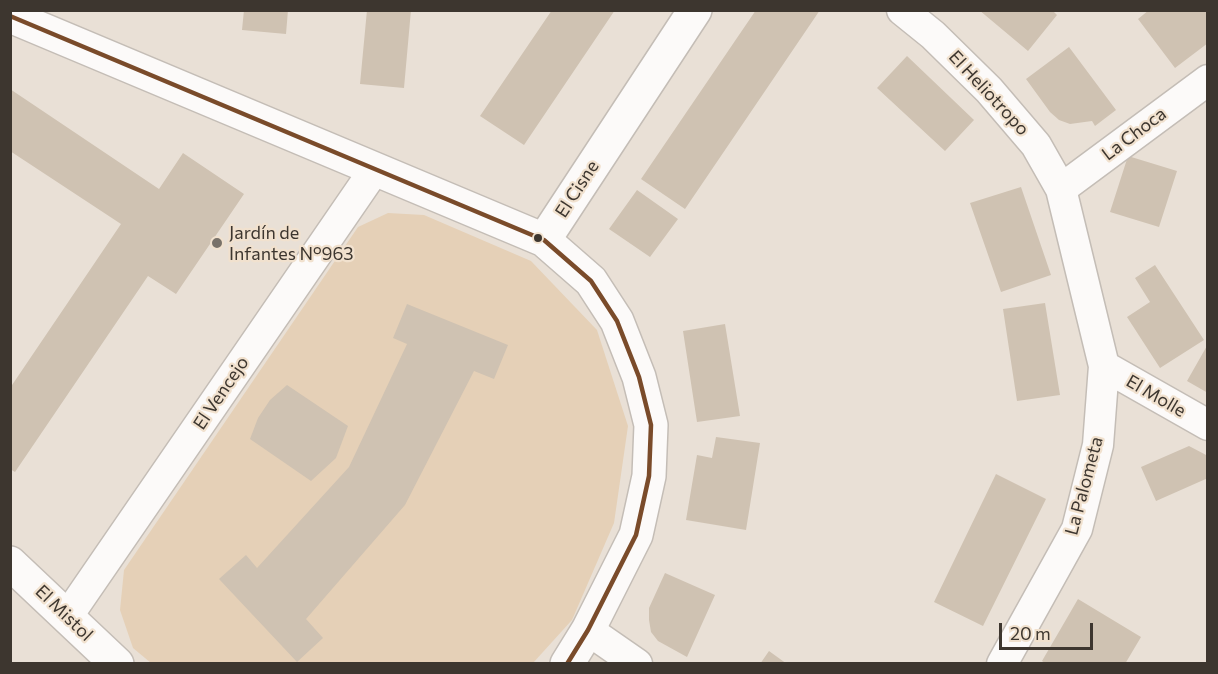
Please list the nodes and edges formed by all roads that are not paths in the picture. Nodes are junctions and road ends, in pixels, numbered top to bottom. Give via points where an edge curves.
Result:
1 (695, 10) edge
2 (902, 10) edge
3 (10, 16) edge
4 (1208, 80) edge
5 (375, 169) junction
6 (1061, 189) junction
7 (544, 240) junction
8 (1104, 366) junction
9 (1208, 425) edge
10 (10, 563) edge
11 (68, 617) junction
12 (588, 630) junction
13 (117, 663) edge
14 (567, 663) edge
15 (637, 663) edge
16 (1002, 663) edge

1 - 7 street, El Cisne
2 - 6 street, El Heliotropo via 989,90 1036,145
3 - 5 street
4 - 6 street, La Choca
5 - 7 street
5 - 11 street, El Vencejo
6 - 8 street, La Palometa
7 - 12 street via 591,281 617,321 639,377 651,424 649,476 636,535
8 - 9 street, El Molle
8 - 16 street, La Palometa via 1098,445 1077,529
10 - 11 street, El Mistol
11 - 13 street, El Mistol
12 - 14 street
12 - 15 street

